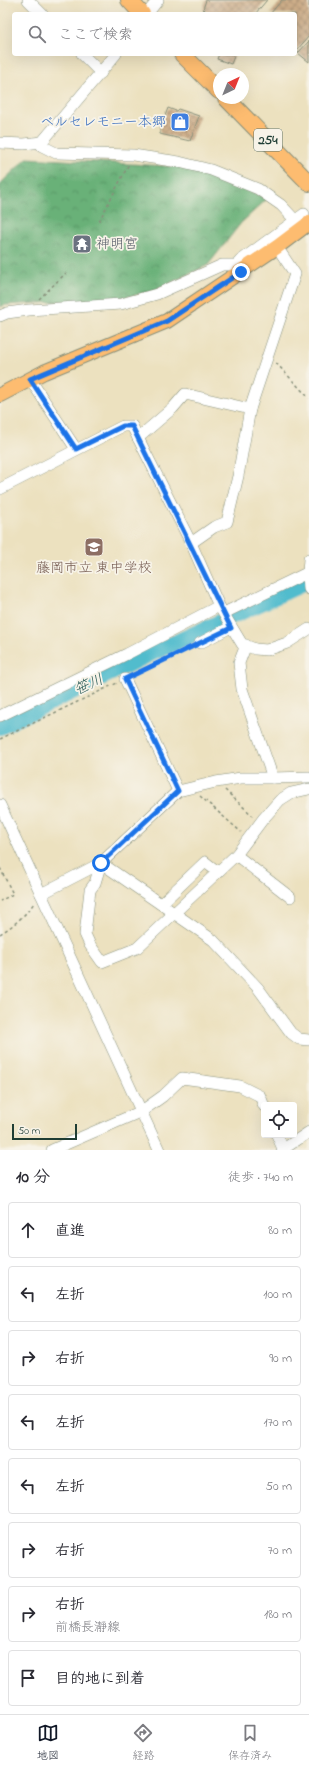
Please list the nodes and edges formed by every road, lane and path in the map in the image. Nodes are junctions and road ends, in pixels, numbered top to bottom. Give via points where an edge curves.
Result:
1 (28, 0) edge
2 (129, 0) edge
3 (158, 0) edge
4 (40, 12) edge
5 (140, 12) edge
6 (149, 12) edge
7 (84, 56) edge
8 (114, 56) edge
9 (184, 56) edge
10 (101, 73) junction
11 (213, 85) edge
12 (232, 104) edge
13 (42, 142) junction
14 (0, 143) edge
15 (133, 155) junction
16 (309, 183) edge
17 (303, 219) edge
18 (99, 221) dead end
19 (276, 247) junction
20 (238, 269) junction
21 (66, 273) dead end
22 (27, 310) junction
23 (0, 316) edge
24 (268, 354) junction
25 (30, 379) junction
26 (0, 395) edge
27 (309, 398) edge
28 (250, 409) junction
29 (138, 438) junction
30 (76, 449) junction
31 (0, 489) edge
32 (191, 543) junction
33 (309, 559) edge
34 (308, 576) edge
35 (309, 589) edge
36 (222, 610) junction
37 (231, 628) junction
38 (309, 629) edge
39 (200, 643) joint
40 (246, 645) junction
41 (125, 679) junction
42 (0, 716) edge
43 (0, 739) edge
44 (309, 777) edge
45 (273, 778) junction
46 (216, 782) junction
47 (192, 789) junction
48 (309, 789) edge
49 (178, 791) junction
50 (0, 805) edge
51 (260, 823) junction
52 (248, 839) junction
53 (236, 855) junction
54 (101, 863) junction
55 (0, 868) edge
56 (218, 872) junction
57 (41, 894) junction
58 (290, 897) dead end
59 (0, 901) edge
60 (161, 904) junction
61 (174, 914) junction
62 (0, 934) edge
63 (309, 1040) edge
64 (262, 1102) edge
65 (142, 1111) junction
66 (309, 1132) edge
67 (278, 1138) edge
68 (52, 1150) edge
69 (159, 1150) edge
70 (283, 1150) edge

1 - 4 street
2 - 5 highway
3 - 6 street
7 - 10 street
8 - 10 street
9 - 11 highway
10 - 13 street
12 - 16 highway, 254
13 - 14 street
13 - 15 street via 42,146 56,153
15 - 17 street via 179,162 232,177 258,189
15 - 18 path
17 - 19 main road
17 - 20 street via 240,261
19 - 20 main road
19 - 24 street via 295,274
20 - 22 street via 233,264 222,265 157,294 121,304
20 - 25 main road via 167,321
21 - 22 path
22 - 23 street
24 - 27 path
24 - 28 street
25 - 26 main road
25 - 30 street
28 - 29 street via 185,394 173,408
28 - 32 street via 227,522 214,527
29 - 30 street via 132,426 123,426
29 - 32 street
30 - 31 street
32 - 36 street
33 - 34 street
34 - 35 street
34 - 36 street
36 - 37 street
36 - 42 street
37 - 39 street
37 - 40 street via 242,644
38 - 40 street via 287,643 267,650
39 - 41 path
40 - 45 street via 239,662 242,689
41 - 43 path
41 - 49 street
44 - 45 street
45 - 46 street via 241,778
46 - 47 street
46 - 51 path
47 - 49 street
47 - 52 path
48 - 51 street via 291,793 280,800
49 - 54 street
50 - 57 street
51 - 52 street
52 - 53 street
53 - 56 street
53 - 58 street
54 - 57 street
54 - 60 street
54 - 61 street via 90,890 85,934 102,962 138,948
55 - 59 path via 13,894
56 - 60 street via 205,862
56 - 61 street
57 - 62 path via 27,912
57 - 65 street
60 - 61 street
61 - 63 street via 213,940 258,988 291,1033 299,1040
64 - 65 street via 260,1096 240,1086 182,1078
65 - 68 street
65 - 69 street
66 - 70 street
67 - 70 street

